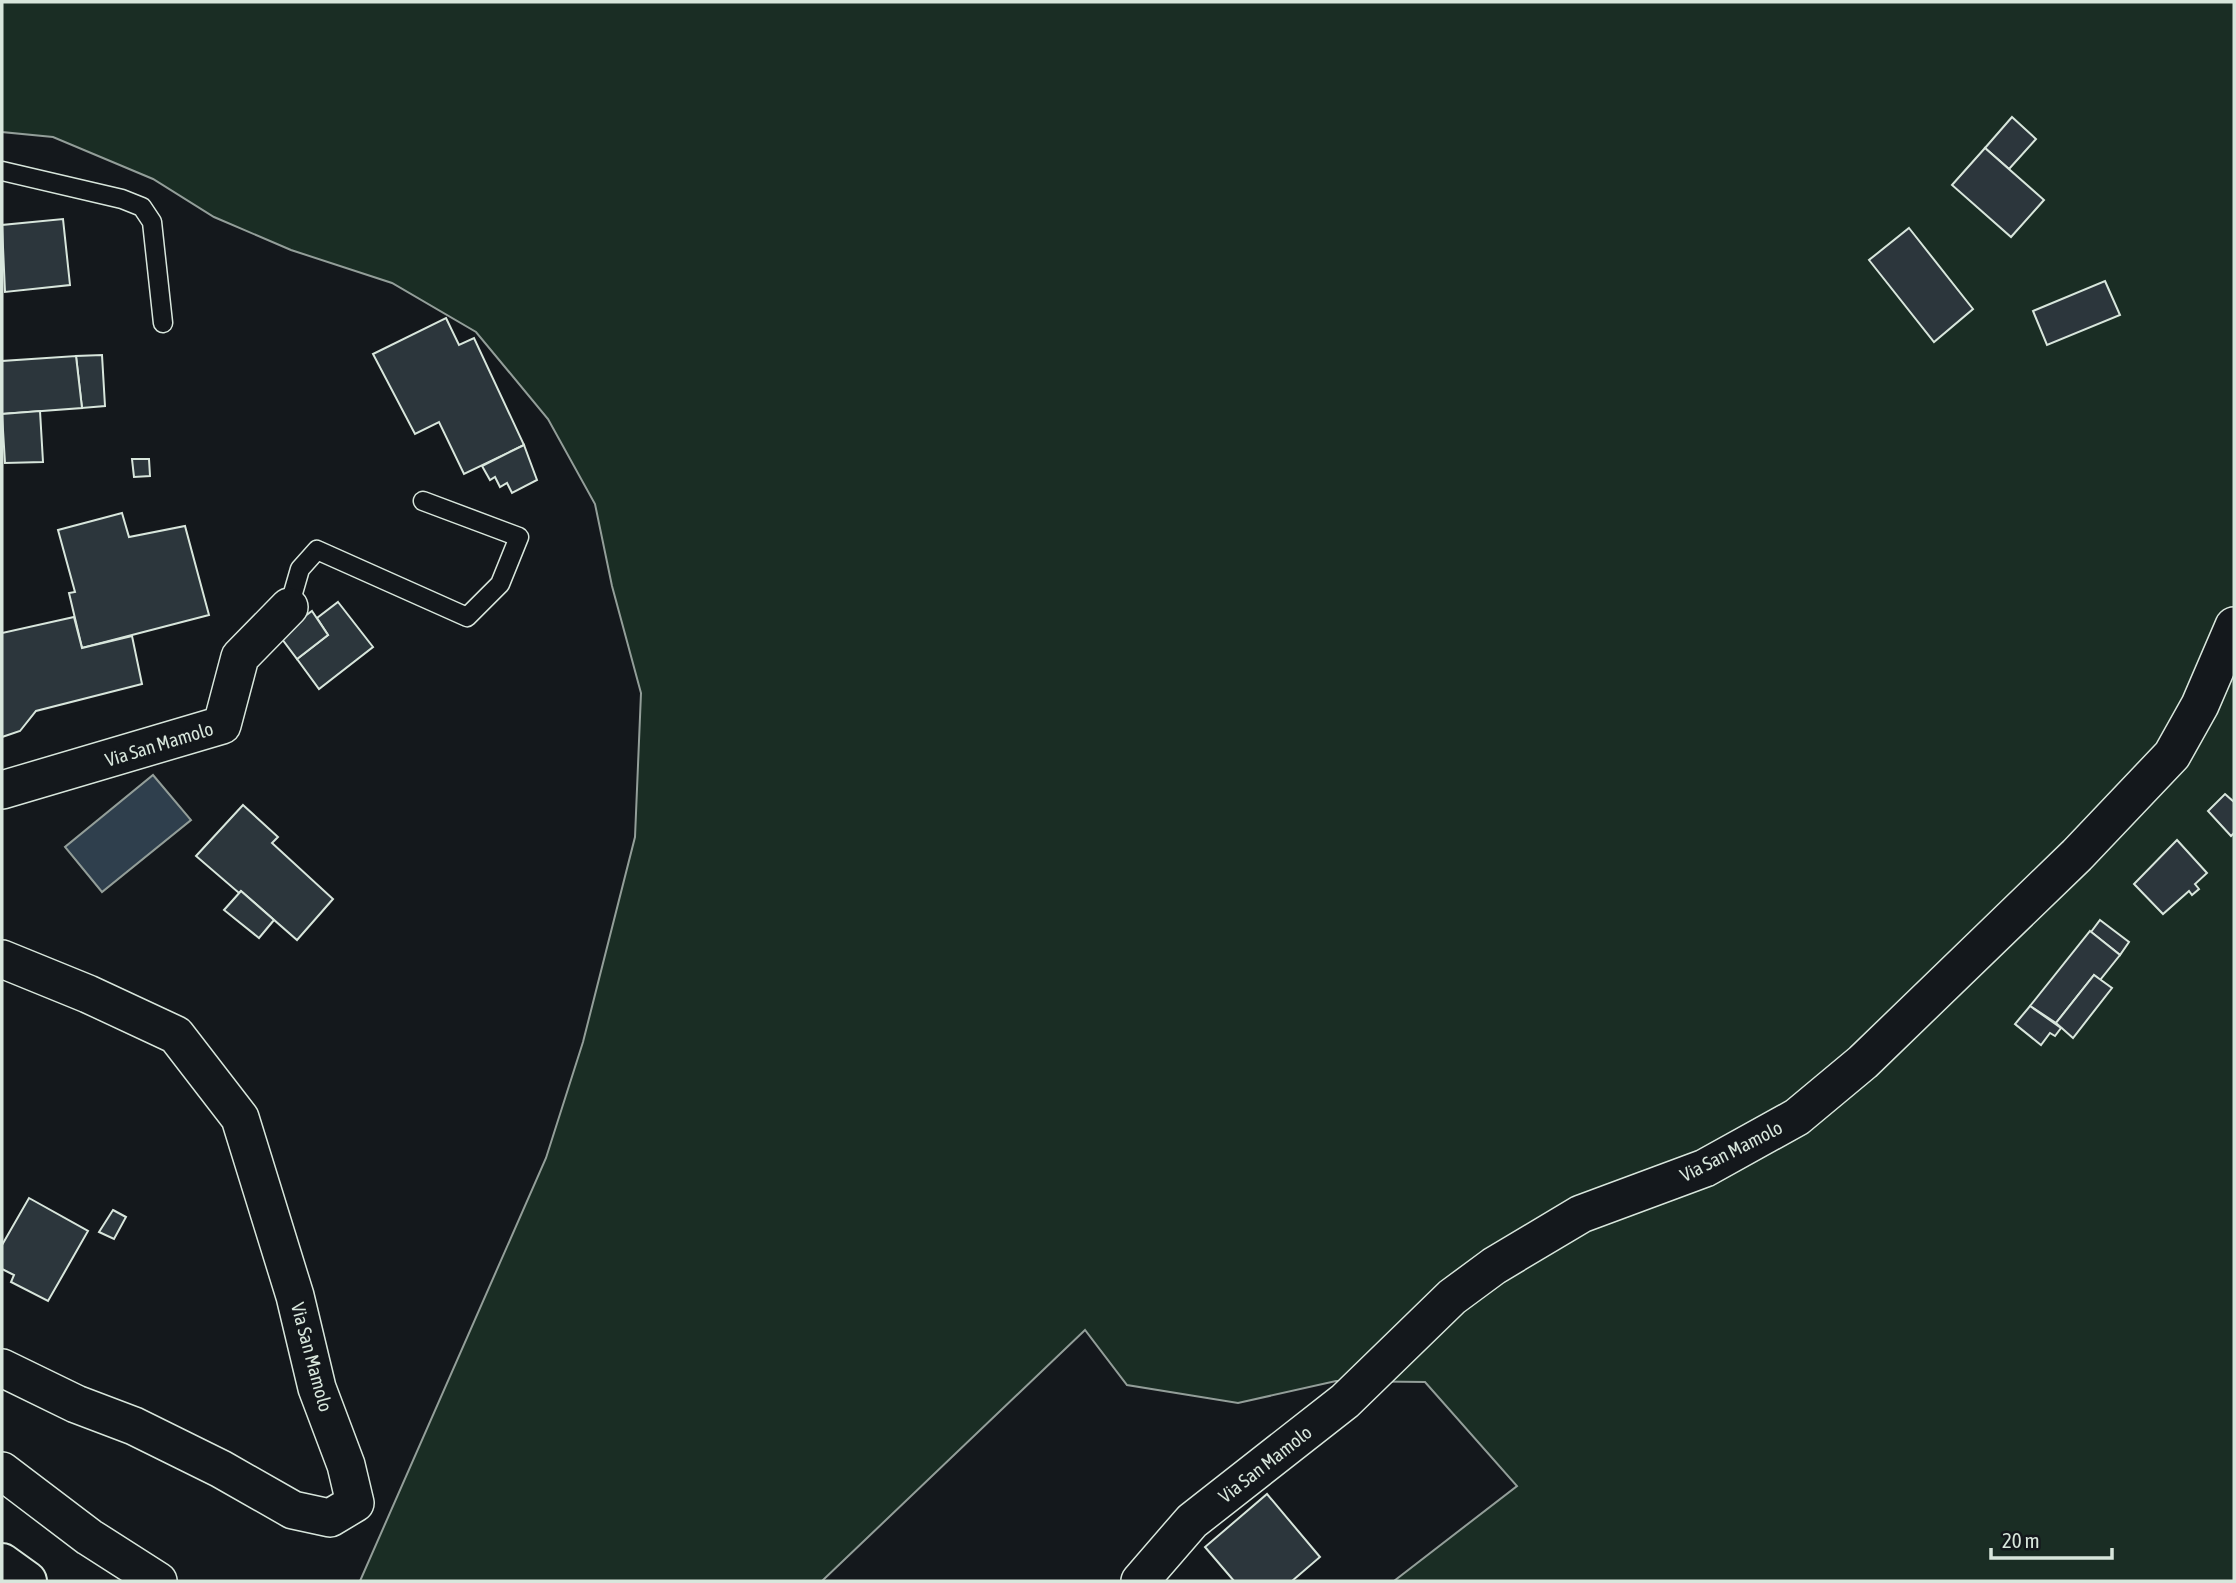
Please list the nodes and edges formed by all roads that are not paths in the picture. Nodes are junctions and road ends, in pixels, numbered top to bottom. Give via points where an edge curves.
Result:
1 (2, 171) edge
2 (163, 323) dead end
3 (423, 501) dead end
4 (289, 607) joint
5 (2234, 626) edge
6 (2, 790) edge
7 (2, 958) edge
8 (2, 1368) edge
9 (2, 1471) edge
10 (2, 1563) edge
11 (27, 1581) edge
12 (158, 1581) edge
13 (1140, 1581) edge

1 - 2 lane via 142,207 152,222
3 - 4 lane via 519,537 500,584 467,617 317,550 300,569
4 - 6 street, Via San Mamolo via 240,657 222,725
5 - 13 street, Via San Mamolo via 2200,705 2172,755 2067,865 1863,1062 1797,1116 1705,1168 1581,1214 1494,1266 1452,1297 1345,1401 1192,1521
7 - 8 street, Via San Mamolo via 176,1035 240,1118 355,1503 330,1518 293,1510 146,1432
9 - 12 street via 89,1537
10 - 11 main road

